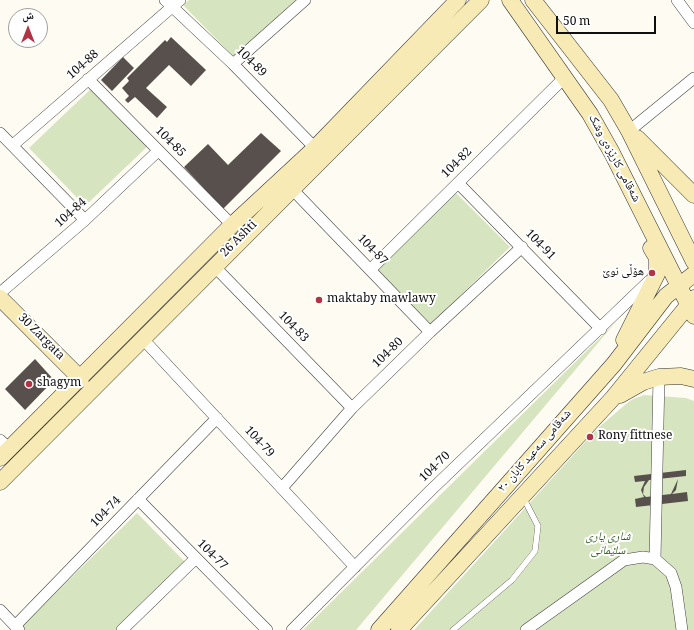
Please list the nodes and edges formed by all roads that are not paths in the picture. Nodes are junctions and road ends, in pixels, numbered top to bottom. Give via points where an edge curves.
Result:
1 (305, 0) edge
2 (458, 0) edge
3 (481, 0) edge
4 (510, 0) edge
5 (533, 0) edge
6 (677, 0) edge
7 (172, 2) edge
8 (694, 23) edge
9 (233, 64) junction
10 (564, 78) junction
11 (694, 78) edge
12 (88, 79) junction
13 (629, 131) junction
14 (0, 133) edge
15 (13, 146) junction
16 (315, 148) junction
17 (158, 151) junction
18 (458, 183) junction
19 (292, 189) junction
20 (694, 195) edge
21 (636, 204) junction
22 (85, 220) junction
23 (232, 225) junction
24 (522, 247) junction
25 (694, 262) edge
26 (214, 266) junction
27 (371, 269) junction
28 (657, 274) junction
29 (694, 274) edge
30 (679, 285) junction
31 (0, 293) edge
32 (0, 298) edge
33 (692, 306) edge
34 (601, 329) junction
35 (430, 332) junction
36 (142, 338) junction
37 (614, 364) junction
38 (659, 377) junction
39 (81, 379) junction
40 (694, 379) edge
41 (612, 399) junction
42 (352, 408) junction
43 (217, 418) junction
44 (3, 449) edge
45 (0, 482) edge
46 (282, 488) junction
47 (523, 496) junction
48 (138, 500) junction
49 (196, 558) junction
50 (655, 559) junction
51 (354, 567) junction
52 (0, 610) edge
53 (17, 628) edge
54 (122, 630) edge
55 (267, 630) edge
56 (292, 630) edge
57 (379, 630) edge
58 (399, 630) edge
59 (453, 630) edge
60 (526, 630) edge
61 (682, 630) edge

1 - 9 street
2 - 16 main road, 26 Ashti
3 - 19 main road, 26 Ashti
4 - 10 main road, شەقامی کارێزەی وشک
5 - 13 main road via 611,100
6 - 8 street
7 - 9 street, 104-89
7 - 12 street, 104-88
9 - 16 street, 104-89
10 - 18 street, 104-82
10 - 21 main road, شەقامی کارێزەی وشک via 590,114
11 - 13 street
12 - 15 street, 104-88
12 - 17 street, 104-85
13 - 20 main road
13 - 25 main road
14 - 15 street
15 - 22 street
16 - 23 main road, 26 Ashti
17 - 22 street, 104-84
17 - 23 street, 104-85
18 - 24 street, 104-91
18 - 27 street, 104-82
19 - 26 main road, 26 Ashti
19 - 27 street, 104-87
21 - 28 main road via 638,220 657,258
21 - 30 main road, شەقامی کارێزەی وشک
22 - 31 street, 104-84
23 - 39 main road, 26 Ashti
24 - 34 street, 104-91
24 - 35 street, 104-80
26 - 36 main road, 26 Ashti
26 - 42 street, 104-83
27 - 35 street, 104-87
28 - 34 street, 104-70
28 - 37 main road
29 - 30 main road, شەقامی سەعید کابان ٢٠
30 - 33 main road, شەقامی کارێزەی وشک
30 - 37 main road, شەقامی سەعید کابان ٢٠ via 666,296
32 - 39 main road, 30 Zargata
33 - 41 main road, شەقامی سەعید کابان ٢٠
34 - 51 street, 104-70
35 - 42 street, 104-80
36 - 43 street, 104-79
36 - 45 main road, 26 Ashti
37 - 57 main road, شەقامی سەعید کابان ٢٠
38 - 40 main road via 681,376
38 - 41 main road via 642,382
38 - 50 street
39 - 44 main road, 26 Ashti
41 - 47 main road, شەقامی سەعید کابان ٢٠
42 - 46 street, 104-80
43 - 46 street, 104-79
43 - 48 street, 104-74
46 - 51 street, 104-79
47 - 58 main road, شەقامی سەعید کابان ٢٠
47 - 59 lane via 538,526 534,551 512,580
48 - 49 street, 104-77
48 - 53 street, 104-74
49 - 54 street
49 - 55 street, 104-77
50 - 60 street via 643,557 624,560
50 - 61 street via 671,573 676,587
51 - 56 street, 104-70
52 - 53 street

